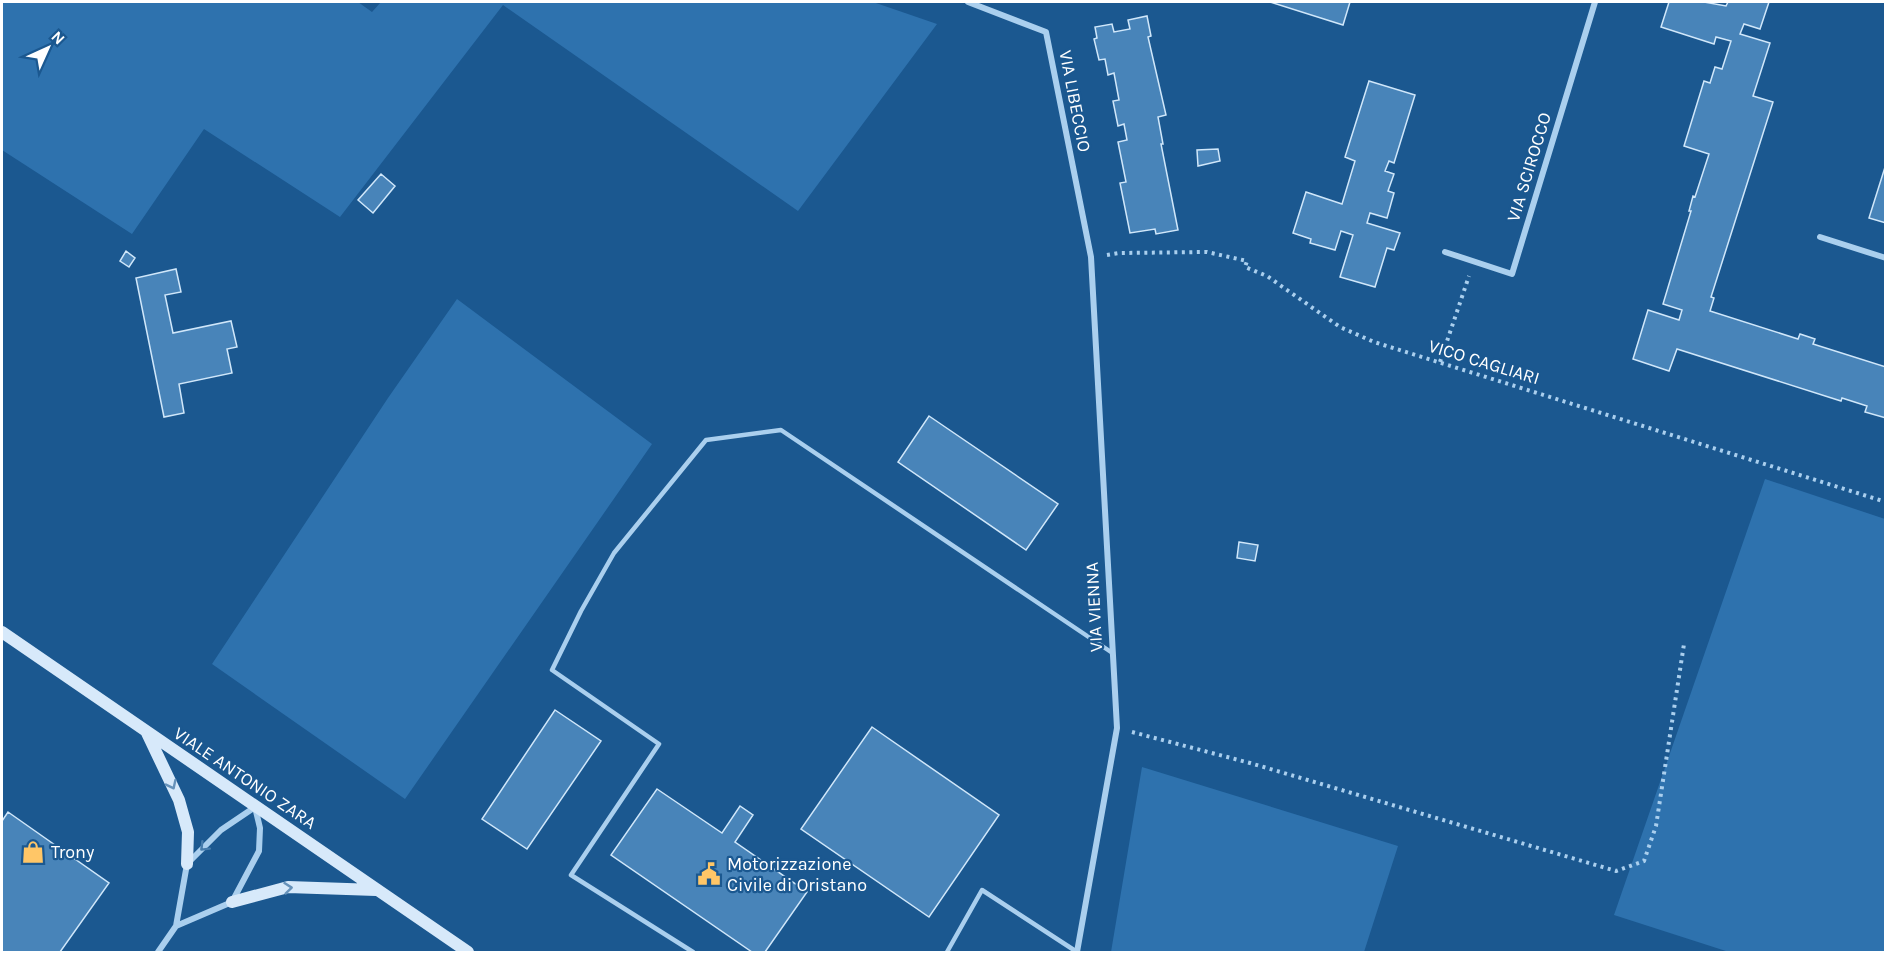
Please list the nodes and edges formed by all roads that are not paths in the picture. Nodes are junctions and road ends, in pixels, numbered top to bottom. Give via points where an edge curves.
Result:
1 (968, 2) edge
2 (1595, 2) edge
3 (1820, 237) dead end
4 (1445, 252) dead end
5 (1091, 257) joint
6 (1886, 258) edge
7 (2, 632) edge
8 (1111, 652) junction
9 (146, 732) junction
10 (255, 807) junction
11 (187, 864) junction
12 (377, 891) junction
13 (232, 902) junction
14 (176, 926) junction
15 (158, 952) edge
16 (468, 952) edge
17 (693, 952) edge
18 (947, 952) edge
19 (1077, 952) edge

1 - 5 street, VIA LIBECCIO via 1046,32
2 - 4 street, VIA SCIROCCO via 1512,274
3 - 6 street
5 - 8 street, VIA VIENNA
7 - 9 main road, VIALE ANTONIO ZARA
8 - 17 lane via 781,430 706,440 614,553 552,670 659,744 571,875
8 - 19 street, VIA VIENNA via 1117,728
9 - 10 main road, VIALE ANTONIO ZARA
9 -> 11 main road via 179,800 188,832
10 -> 11 street via 221,830
10 - 12 main road, VIALE ANTONIO ZARA
10 - 13 street via 260,828 259,851
11 - 14 street
13 -> 12 main road via 288,887
12 - 16 main road, VIALE ANTONIO ZARA
13 - 14 street
14 - 15 street
18 - 19 lane via 982,890

